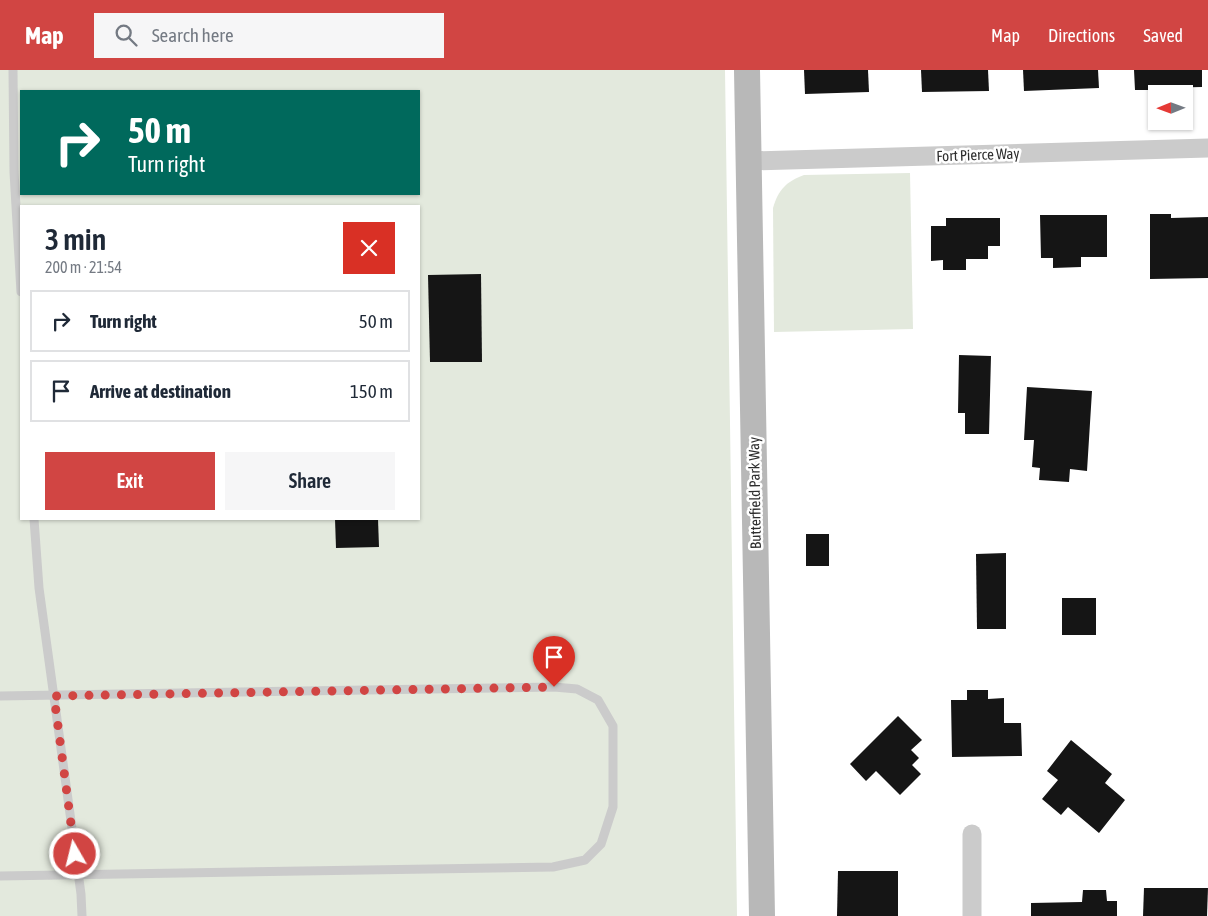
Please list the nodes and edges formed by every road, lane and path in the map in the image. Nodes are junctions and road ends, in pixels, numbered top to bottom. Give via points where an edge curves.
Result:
1 (12, 70) edge
2 (747, 70) edge
3 (1208, 148) edge
4 (749, 161) junction
5 (20, 275) edge
6 (34, 520) edge
7 (0, 696) edge
8 (54, 696) junction
9 (972, 834) dead end
10 (77, 874) junction
11 (0, 876) edge
12 (82, 916) edge
13 (762, 916) edge
14 (972, 916) edge

1 - 5 lane
2 - 4 street, Butterfield Park Way
3 - 4 street, Fort Pierce Way
4 - 13 street, Butterfield Park Way
6 - 8 lane via 38,588
7 - 8 lane
8 - 10 lane
8 - 10 lane via 554,687 577,689 598,700 613,726 613,807 601,844 584,860 553,867
9 - 14 street
10 - 11 lane
10 - 12 lane

